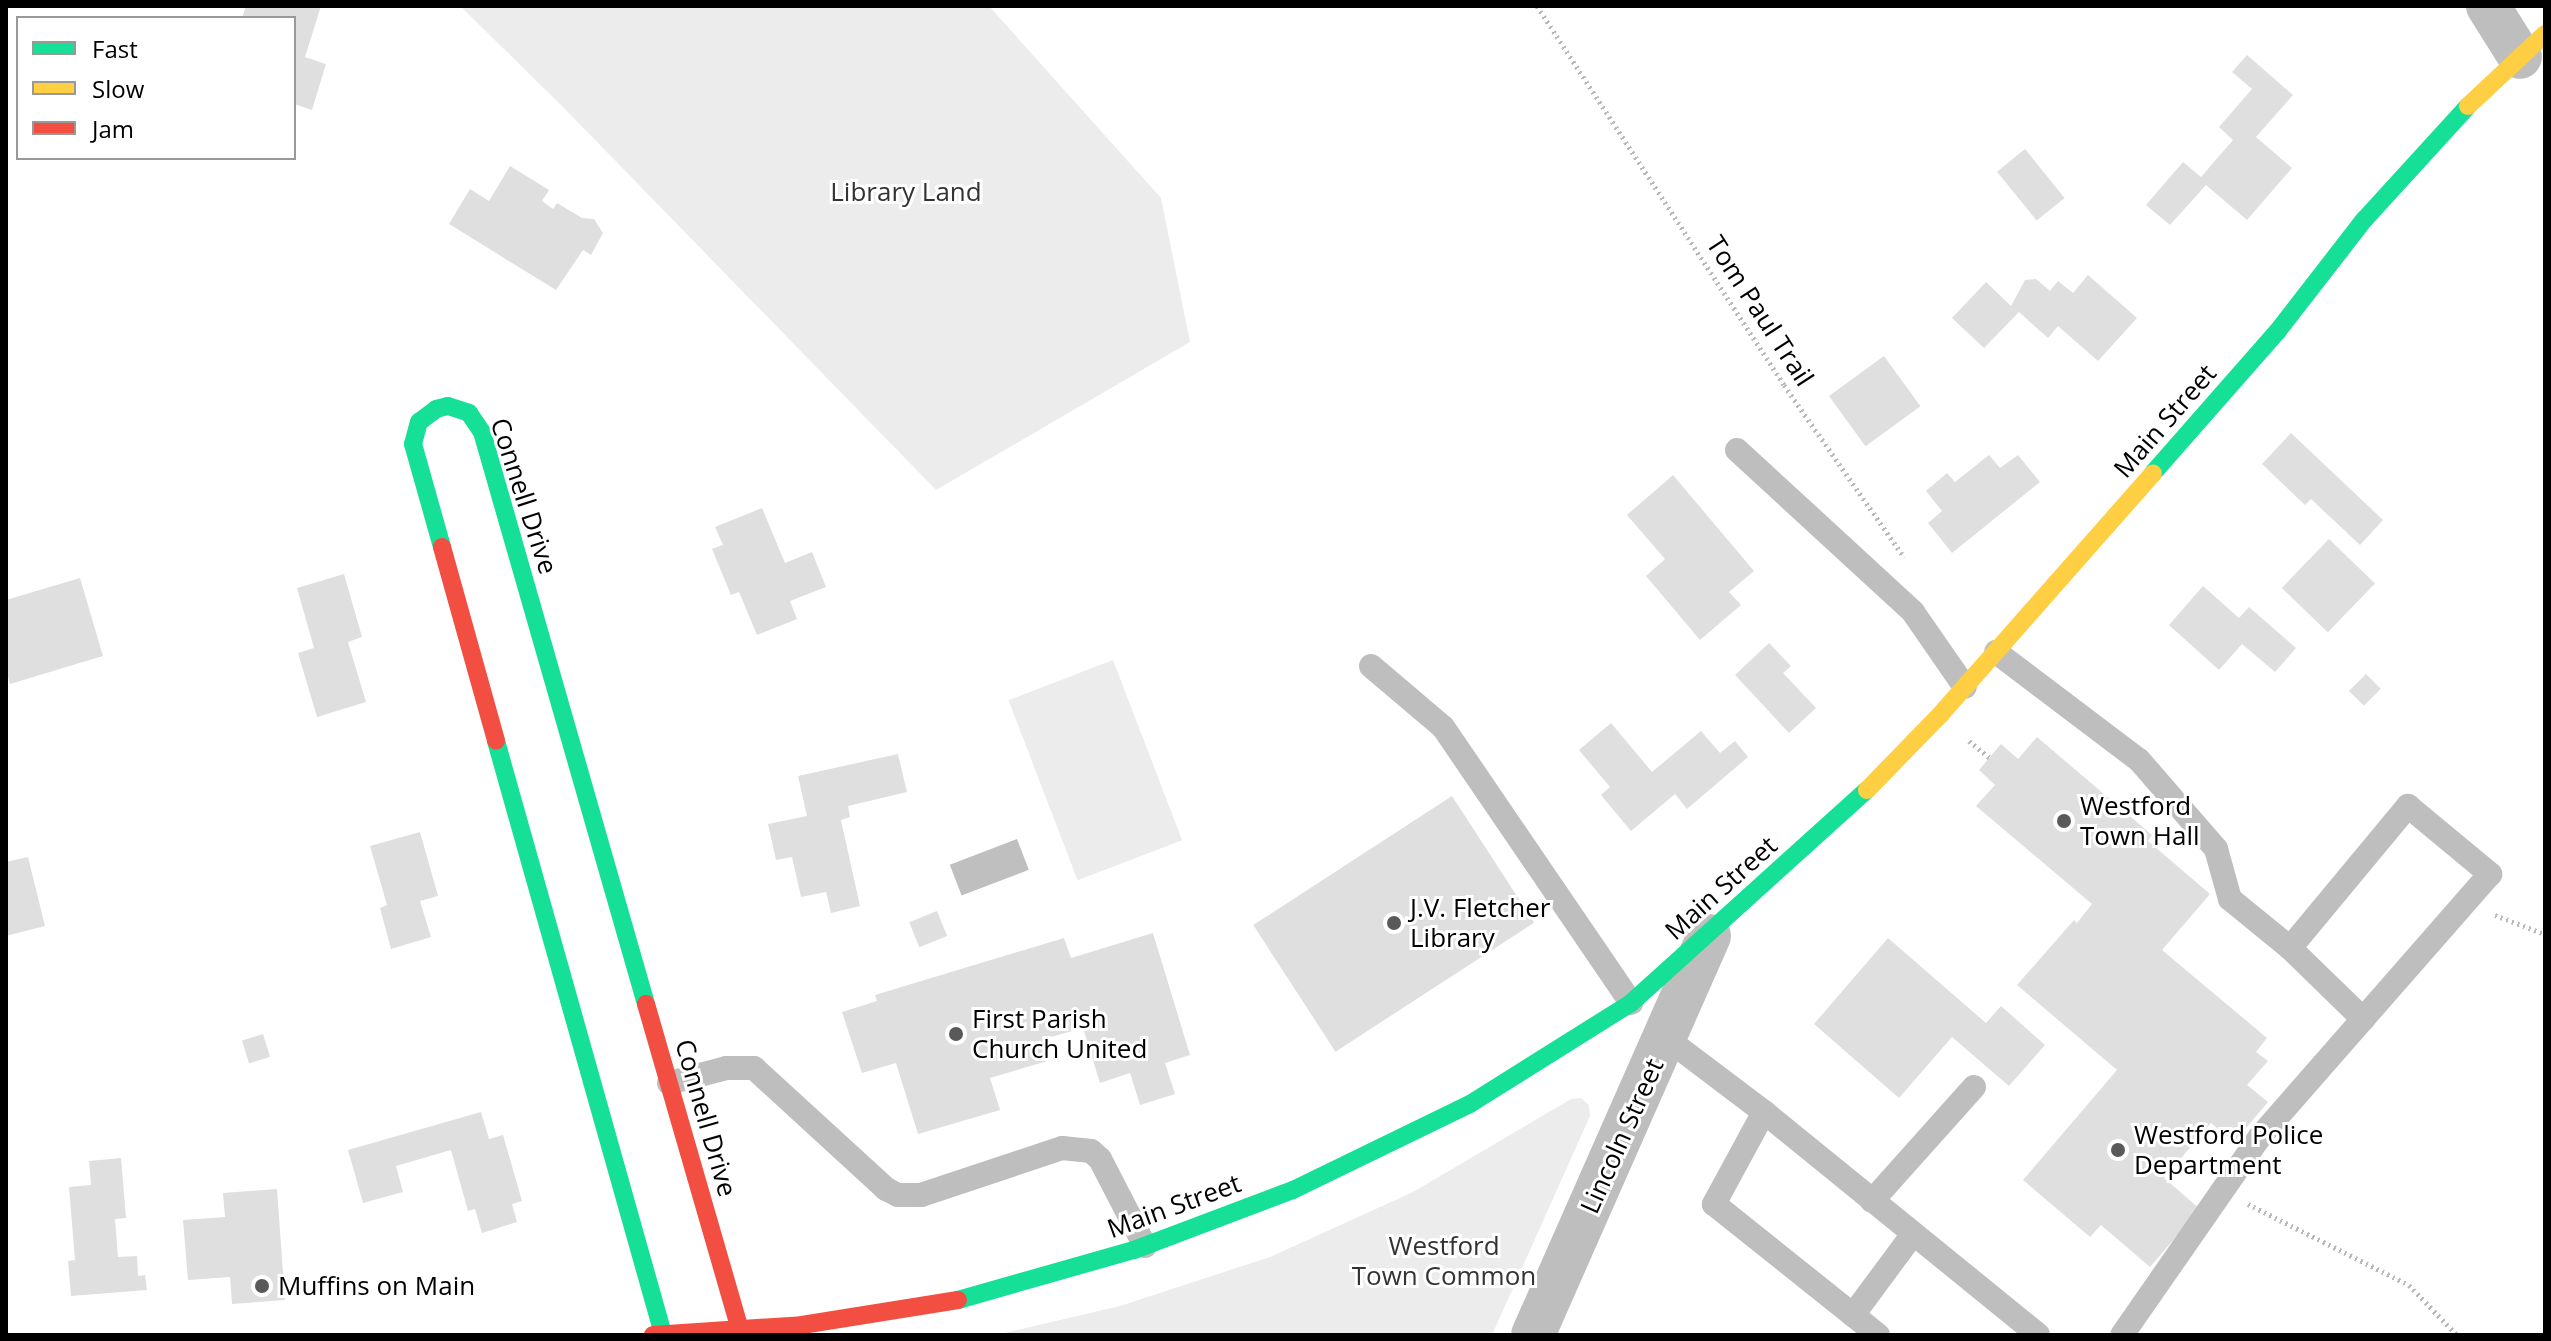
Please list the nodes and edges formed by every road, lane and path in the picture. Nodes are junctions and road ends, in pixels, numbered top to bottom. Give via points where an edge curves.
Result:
1 (1537, 6) edge
2 (2488, 6) edge
3 (2532, 45) edge
4 (1737, 450) dead end
5 (1907, 562) dead end
6 (1996, 652) junction
7 (1371, 666) dead end
8 (1965, 687) junction
9 (1968, 740) dead end
10 (1990, 758) dead end
11 (2464, 904) junction
12 (2545, 934) edge
13 (1709, 936) junction
14 (2290, 948) junction
15 (1631, 1003) junction
16 (2363, 1019) junction
17 (1666, 1038) junction
18 (669, 1083) junction
19 (1974, 1087) dead end
20 (1764, 1112) junction
21 (2222, 1191) junction
22 (1872, 1201) junction
23 (1913, 1234) junction
24 (1145, 1246) junction
25 (1853, 1315) junction
26 (864, 1318) junction
27 (740, 1329) junction
28 (712, 1333) edge
29 (663, 1334) edge
30 (653, 1335) edge
31 (883, 1335) edge
32 (1533, 1335) edge
33 (1878, 1335) edge
34 (2038, 1335) edge
35 (2122, 1335) edge
36 (2457, 1335) edge

1 - 5 path, Tom Paul Trail via 1784,385
2 - 3 street
3 - 6 main road, Main Street via 2453,120 2364,220 2277,332
4 - 8 lane via 1913,612
6 - 8 main road, Main Street
6 - 14 lane via 2139,760 2216,849 2230,899
7 - 15 lane via 1443,727
8 - 13 main road, Main Street via 1869,788
9 - 10 path
11 - 12 path
11 - 14 lane via 2490,874 2408,806
11 - 16 lane
13 - 15 main road, Main Street
13 - 17 street, Lincoln Street
14 - 16 lane
15 - 24 main road, Main Street via 1470,1104 1293,1190
16 - 21 lane via 2259,1138
17 - 20 lane
17 - 32 street, Lincoln Street
18 - 24 lane via 726,1068 754,1068 898,1195 921,1195 1062,1148 1091,1151
18 - 27 main road, Connell Drive
18 - 29 main road, Connell Drive via 482,432 469,413 448,406 436,409 419,422 413,444
19 - 22 lane
20 - 22 lane
20 - 25 lane via 1714,1204
21 - 35 lane
21 - 36 path via 2409,1285
22 - 23 lane
23 - 25 lane
23 - 34 lane
24 - 26 main road, Main Street via 941,1305
25 - 33 lane
26 - 27 main road, Main Street
26 - 31 main road
27 - 28 main road, Main Street
28 - 29 main road, Main Street
29 - 30 main road, Main Street

